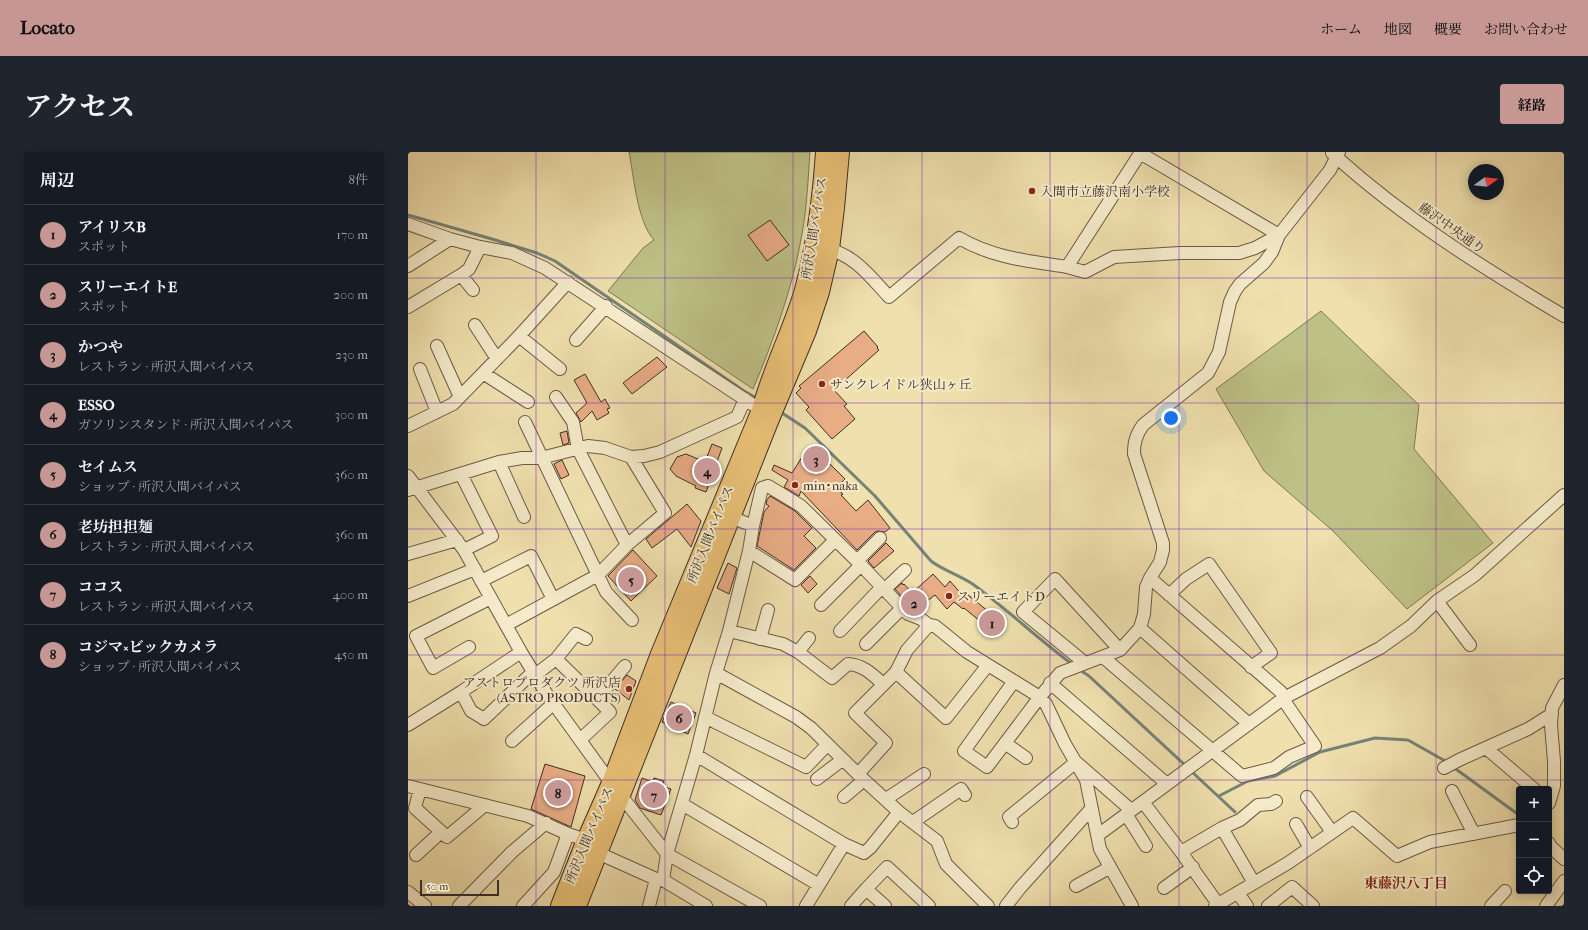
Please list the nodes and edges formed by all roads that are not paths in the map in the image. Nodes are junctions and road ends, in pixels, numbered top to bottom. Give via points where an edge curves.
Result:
1 (825, 152) edge
2 (840, 152) edge
3 (1140, 152) edge
4 (1335, 154) edge
5 (408, 224) edge
6 (1279, 235) junction
7 (450, 239) junction
8 (480, 247) junction
9 (822, 248) junction
10 (408, 266) edge
11 (1067, 267) junction
12 (461, 275) junction
13 (568, 282) junction
14 (472, 290) dead end
15 (606, 306) junction
16 (408, 307) edge
17 (1564, 316) edge
18 (475, 325) dead end
19 (519, 336) junction
20 (576, 340) dead end
21 (437, 346) dead end
22 (497, 359) junction
23 (420, 369) dead end
24 (560, 369) dead end
25 (483, 373) junction
26 (460, 397) junction
27 (556, 397) dead end
28 (744, 399) junction
29 (528, 402) dead end
30 (766, 408) junction
31 (437, 412) junction
32 (525, 422) dead end
33 (408, 426) edge
34 (578, 449) junction
35 (631, 457) junction
36 (541, 458) junction
37 (499, 462) junction
38 (461, 474) junction
39 (408, 476) edge
40 (412, 489) edge
41 (1564, 495) edge
42 (524, 517) dead end
43 (731, 517) junction
44 (753, 526) junction
45 (880, 538) dead end
46 (457, 540) junction
47 (835, 540) junction
48 (627, 545) junction
49 (464, 550) junction
50 (749, 551) junction
51 (408, 554) edge
52 (858, 563) junction
53 (475, 569) junction
54 (906, 570) dead end
55 (598, 574) junction
56 (1150, 578) junction
57 (482, 581) junction
58 (883, 589) junction
59 (1169, 595) junction
60 (408, 596) edge
61 (491, 598) junction
62 (553, 599) junction
63 (1437, 601) junction
64 (821, 605) dead end
65 (902, 608) junction
66 (768, 610) dead end
67 (632, 620) dead end
68 (506, 625) junction
69 (929, 625) junction
70 (1140, 628) junction
71 (729, 631) junction
72 (840, 631) dead end
73 (809, 638) dead end
74 (760, 639) junction
75 (586, 640) dead end
76 (866, 644) dead end
77 (1470, 645) dead end
78 (469, 647) dead end
79 (1120, 650) junction
80 (521, 652) junction
81 (798, 652) junction
82 (1104, 656) junction
83 (556, 659) junction
84 (1083, 664) junction
85 (988, 665) junction
86 (625, 666) dead end
87 (1251, 667) junction
88 (896, 672) junction
89 (534, 673) junction
90 (716, 673) junction
91 (1014, 681) junction
92 (1050, 683) junction
93 (883, 684) junction
94 (1564, 685) edge
95 (461, 692) junction
96 (1039, 698) junction
97 (1284, 698) junction
98 (597, 699) junction
99 (554, 703) junction
100 (1552, 714) junction
101 (705, 718) junction
102 (1248, 724) junction
103 (408, 725) edge
104 (580, 740) junction
105 (512, 741) dead end
106 (1005, 743) junction
107 (827, 745) junction
108 (1486, 748) junction
109 (1213, 750) junction
110 (696, 755) junction
111 (1026, 758) dead end
112 (842, 760) junction
113 (1076, 762) junction
114 (1444, 768) dead end
115 (924, 774) dead end
116 (861, 777) junction
117 (817, 779) dead end
118 (1167, 784) junction
119 (1530, 786) edge
120 (411, 787) edge
121 (616, 789) junction
122 (1452, 791) dead end
123 (1552, 792) edge
124 (965, 796) dead end
125 (844, 797) dead end
126 (1307, 797) dead end
127 (886, 799) junction
128 (1276, 801) dead end
129 (1143, 802) junction
130 (485, 804) junction
131 (682, 804) junction
132 (1091, 809) junction
133 (899, 812) junction
134 (1129, 812) junction
135 (913, 822) junction
136 (1012, 822) dead end
137 (546, 824) junction
138 (1296, 824) dead end
139 (1516, 826) edge
140 (1222, 828) junction
141 (441, 832) junction
142 (1332, 832) junction
143 (568, 834) junction
144 (1474, 834) junction
145 (1098, 835) junction
146 (586, 840) junction
147 (844, 844) junction
148 (1146, 846) dead end
149 (1310, 848) junction
150 (1552, 848) edge
151 (1181, 852) junction
152 (598, 853) junction
153 (668, 854) junction
154 (416, 855) dead end
155 (1564, 859) edge
156 (1193, 867) junction
157 (1109, 868) junction
158 (659, 879) junction
159 (1564, 882) edge
160 (1254, 883) junction
161 (818, 885) junction
162 (1076, 886) dead end
163 (1164, 888) dead end
164 (866, 889) junction
165 (1505, 891) dead end
166 (408, 892) edge
167 (1238, 892) junction
168 (1217, 905) edge
169 (425, 906) edge
170 (459, 906) edge
171 (523, 906) edge
172 (560, 906) edge
173 (577, 906) edge
174 (649, 906) edge
175 (706, 906) edge
176 (760, 906) edge
177 (806, 906) edge
178 (851, 906) edge
179 (885, 906) edge
180 (928, 906) edge
181 (988, 906) edge
182 (1006, 906) edge
183 (1131, 906) edge
184 (1247, 906) edge
185 (1268, 906) edge
186 (1313, 906) edge
187 (1491, 906) edge
188 (1546, 906) edge

1 - 9 highway, 所沢入間バイパス via 820,208
2 - 9 highway, 所沢入間バイパス via 835,208
3 - 6 street
3 - 11 street
4 - 6 street via 1330,170
4 - 17 street, 藤沢中央通り via 1380,193 1439,238
5 - 7 street
6 - 11 street via 1255,248 1238,253 1180,252 1114,257 1085,272
6 - 56 street via 1264,263 1240,284 1230,302 1219,352 1208,373 1143,425 1137,433 1134,454 1164,550
7 - 8 street
7 - 10 street
8 - 12 street via 469,268
8 - 13 street via 512,253
9 - 11 street via 847,256 859,264 889,297 959,238 972,246 1001,256
9 - 30 highway, 所沢入間バイパス via 820,292 807,331
12 - 14 street
12 - 16 street
13 - 15 street
13 - 19 street
15 - 20 street
15 - 28 street
18 - 22 street
19 - 22 street
19 - 24 street
21 - 26 street
22 - 25 street
23 - 31 street
25 - 26 street
25 - 29 street
26 - 31 street via 453,404
27 - 34 street via 572,422
28 - 30 street
28 - 35 street via 737,417 660,452
30 - 43 highway, 所沢入間バイパス
30 - 121 highway, 所沢入間バイパス via 660,654
31 - 33 street
32 - 36 street
34 - 35 street via 588,446 605,448
34 - 36 street
34 - 48 street
35 - 48 street via 665,513
36 - 37 street
36 - 55 street
37 - 38 street
37 - 42 street
38 - 40 street
38 - 49 street via 492,536
39 - 40 street
40 - 46 street
41 - 63 street via 1475,575
43 - 44 street
43 - 121 highway, 所沢入間バイパス
44 - 47 street via 762,488 768,486 801,506
44 - 50 street
45 - 52 street
46 - 49 street
46 - 51 street
47 - 50 street via 795,580
47 - 52 street
48 - 55 street
49 - 53 street
50 - 71 street
52 - 58 street
52 - 64 street
53 - 57 street
53 - 60 street
54 - 58 street
55 - 62 street
55 - 67 street via 606,592
56 - 59 street
56 - 70 street via 1146,587
57 - 61 street
57 - 62 street via 531,556
58 - 65 street
58 - 72 street
59 - 87 street
59 - 87 street via 1186,578 1209,564 1271,653
61 - 68 street
61 - 78 street via 416,636 433,668
62 - 68 street
63 - 77 street
63 - 97 street via 1411,626 1380,648
65 - 69 street
65 - 76 street
66 - 74 street
68 - 80 street
69 - 85 street via 935,626
69 - 88 street via 907,650
70 - 79 street
70 - 102 street
71 - 74 street
71 - 90 street
73 - 81 street
74 - 81 street via 783,644
75 - 83 street via 576,634
79 - 82 street
79 - 84 street via 1055,579 1023,612
80 - 89 street
80 - 95 street
81 - 93 street via 832,678 848,664 855,664 865,668
82 - 84 street
82 - 109 street
83 - 89 street
83 - 98 street
84 - 92 street via 1060,673
85 - 88 street via 946,718
85 - 91 street
86 - 98 street
87 - 97 street via 1281,692
88 - 93 street
89 - 95 street via 484,719 471,711
89 - 99 street
90 - 101 street
90 - 107 street via 796,717
91 - 96 street
91 - 106 street via 964,751 987,767
92 - 96 street
92 - 118 street
93 - 116 street via 855,714 886,743
94 - 100 street via 1552,708
95 - 103 street
96 - 106 street
96 - 113 street via 1046,704
97 - 102 street
97 - 109 street via 1315,746 1289,757 1274,768 1242,776
98 - 104 street via 610,712
99 - 104 street
99 - 105 street
100 - 108 street via 1528,729
100 - 123 street
101 - 107 street via 806,767
101 - 110 street
102 - 109 street
104 - 121 street
106 - 111 street
107 - 112 street
108 - 114 street
108 - 119 street
109 - 118 street
110 - 131 street
110 - 147 street
112 - 116 street
112 - 117 street
113 - 132 street via 1086,780
113 - 134 street
113 - 136 street via 1009,817
115 - 127 street
116 - 125 street
116 - 127 street
118 - 129 street
120 - 130 street
120 - 141 street via 415,808
121 - 146 highway, 所沢入間バイパス
121 - 152 highway, 所沢入間バイパス
121 - 153 street
122 - 144 street
124 - 135 street via 961,789
126 - 142 street
127 - 133 street
128 - 140 street via 1258,806 1240,820
129 - 134 street
129 - 151 street
130 - 137 street
130 - 141 street via 447,837
131 - 153 street
131 - 161 street
132 - 145 street
132 - 182 street
133 - 135 street
133 - 147 street via 864,853
134 - 145 street
134 - 148 street
135 - 181 street via 937,841 946,864
137 - 143 street
137 - 170 street via 512,852
138 - 149 street
139 - 144 street
140 - 151 street
140 - 160 street
141 - 154 street
142 - 144 street via 1353,818 1397,856 1430,842
142 - 149 street
143 - 146 street
143 - 171 street via 554,872
145 - 157 street via 1100,849
146 - 172 highway, 所沢入間バイパス
147 - 161 street
149 - 160 street
150 - 155 street
151 - 156 street
152 - 158 street
152 - 173 highway, 所沢入間バイパス
153 - 158 street
153 - 176 street
156 - 163 street
156 - 168 street
157 - 162 street
157 - 183 street
158 - 174 street
158 - 175 street
159 - 188 street
160 - 167 street
161 - 177 street
164 - 178 street
164 - 179 street
164 - 180 street via 887,867
165 - 187 street
166 - 169 street
167 - 168 street
167 - 184 street
185 - 186 street via 1292,887

